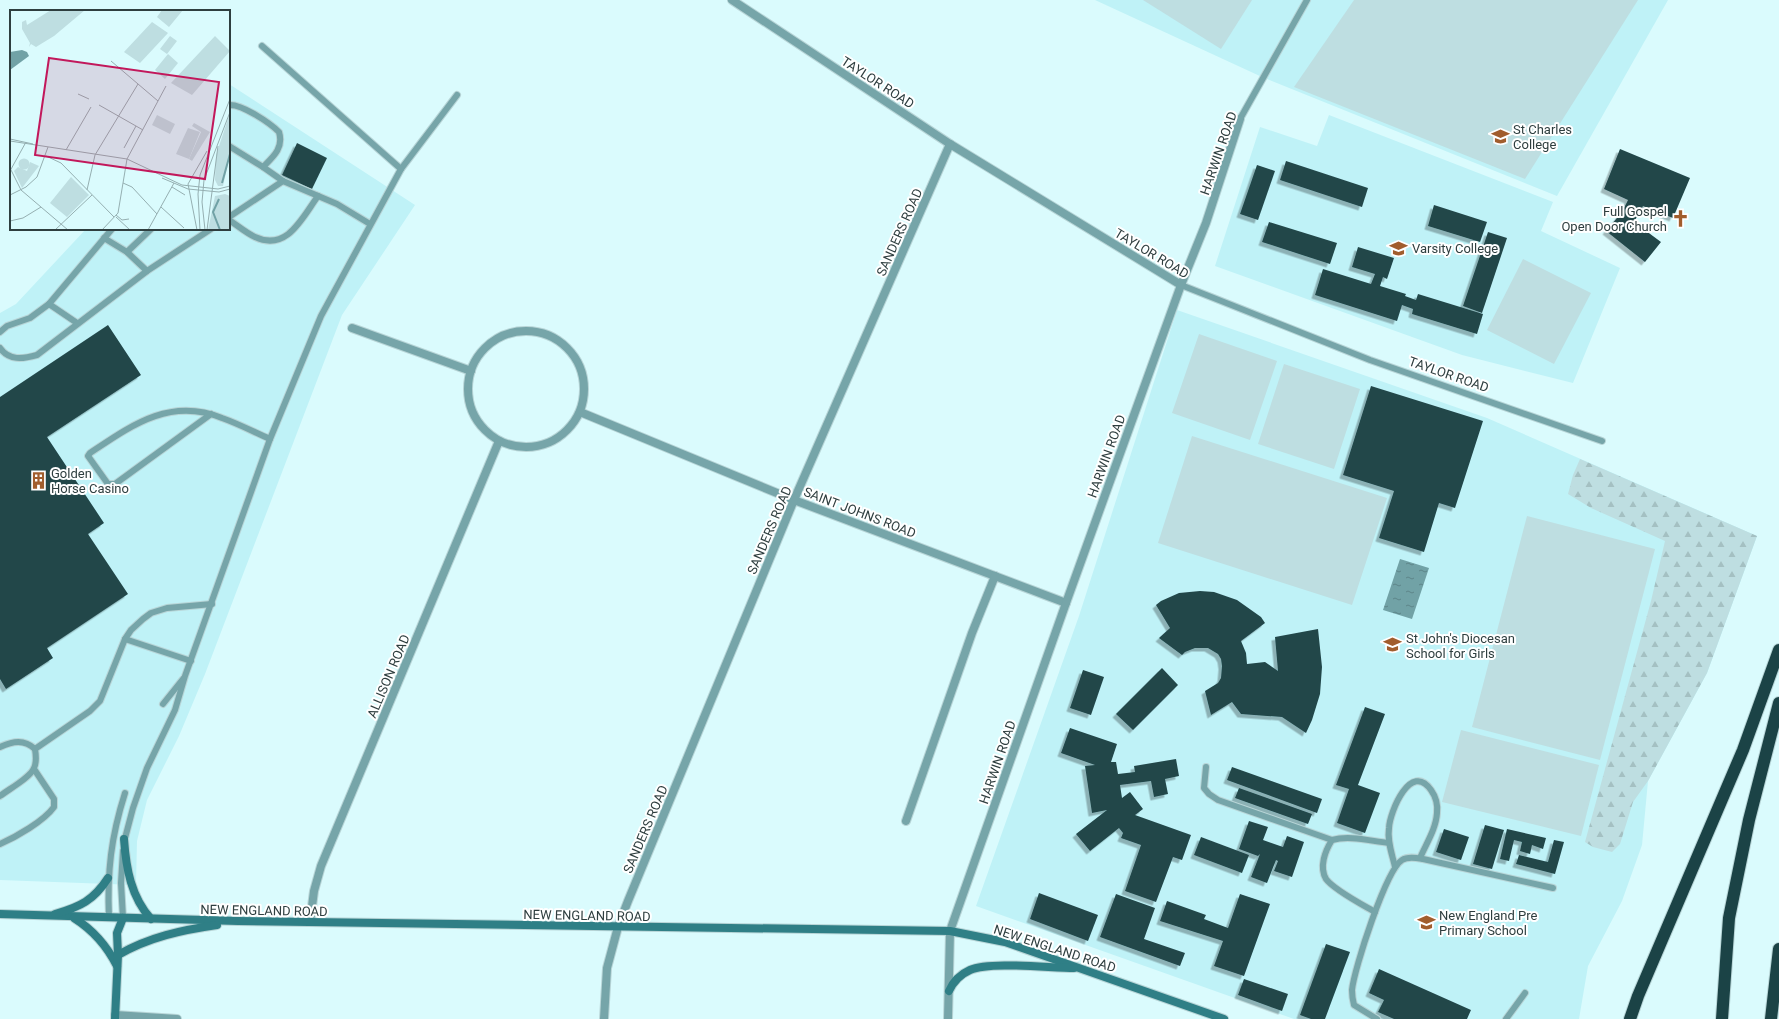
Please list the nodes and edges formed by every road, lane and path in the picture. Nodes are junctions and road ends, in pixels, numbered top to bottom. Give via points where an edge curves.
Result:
1 (732, 0) edge
2 (1307, 0) edge
3 (262, 46) dead end
4 (457, 95) dead end
5 (230, 105) edge
6 (1240, 120) joint
7 (950, 144) junction
8 (230, 147) edge
9 (263, 166) junction
10 (401, 169) junction
11 (283, 181) junction
12 (318, 196) junction
13 (230, 217) edge
14 (230, 219) edge
15 (370, 224) junction
16 (111, 230) edge
17 (150, 230) edge
18 (209, 230) edge
19 (104, 238) junction
20 (127, 252) junction
21 (147, 271) junction
22 (1181, 285) junction
23 (49, 304) junction
24 (77, 323) junction
25 (352, 328) dead end
26 (0, 332) edge
27 (0, 348) edge
28 (471, 371) junction
29 (580, 412) junction
30 (211, 414) junction
31 (270, 439) junction
32 (499, 441) junction
33 (1602, 441) dead end
34 (794, 500) junction
35 (995, 576) junction
36 (212, 604) junction
37 (1066, 604) junction
38 (125, 639) junction
39 (1779, 650) edge
40 (191, 661) junction
41 (185, 676) junction
42 (1779, 703) edge
43 (163, 704) dead end
44 (0, 747) edge
45 (35, 749) junction
46 (1206, 766) dead end
47 (34, 769) junction
48 (125, 793) dead end
49 (0, 796) edge
50 (906, 821) dead end
51 (124, 839) junction
52 (1332, 840) junction
53 (0, 844) edge
54 (1389, 844) junction
55 (1420, 858) junction
56 (1395, 867) junction
57 (108, 878) junction
58 (1553, 888) dead end
59 (1375, 912) junction
60 (0, 914) edge
61 (48, 916) junction
62 (72, 917) junction
63 (109, 918) junction
64 (123, 918) junction
65 (151, 919) junction
66 (238, 921) junction
67 (310, 922) junction
68 (618, 927) junction
69 (950, 932) junction
70 (117, 933) junction
71 (1779, 949) edge
72 (118, 955) junction
73 (117, 967) junction
74 (1083, 968) junction
75 (949, 991) junction
76 (1525, 993) dead end
77 (1638, 996) junction
78 (1164, 998) junction
79 (115, 1017) edge
80 (177, 1019) edge
81 (604, 1019) edge
82 (948, 1019) edge
83 (1213, 1019) edge
84 (1224, 1019) edge
85 (1377, 1019) edge
86 (1506, 1019) edge
87 (1625, 1019) edge
88 (1630, 1019) edge
89 (1722, 1019) edge
90 (1771, 1019) edge

1 - 7 street, TAYLOR ROAD
2 - 6 lane, HARWIN ROAD
3 - 10 lane
4 - 10 lane
5 - 9 lane via 243,107 279,132 280,142 276,154
6 - 22 street, HARWIN ROAD via 1206,223
7 - 22 street, TAYLOR ROAD
7 - 34 street, SANDERS ROAD
8 - 9 lane
9 - 11 lane
10 - 15 lane
11 - 12 lane
11 - 13 lane
12 - 14 lane via 294,230 280,239 254,237
12 - 15 lane
15 - 31 lane via 321,316
16 - 19 lane
17 - 20 lane
18 - 21 lane
19 - 20 lane
19 - 23 lane
20 - 21 lane
21 - 24 lane
22 - 33 lane, TAYLOR ROAD via 1370,360
22 - 37 street, HARWIN ROAD
23 - 24 lane
23 - 26 lane via 30,318 8,326
24 - 27 lane via 47,348 30,357 10,357
25 - 28 street
28 - 29 street via 480,354 493,341 510,334 529,331 547,335 563,345 576,358 583,375 584,394
28 - 32 street via 468,398 479,424
29 - 32 street via 566,432 546,444 523,448
29 - 34 street, SAINT JOHNS ROAD
30 - 30 lane via 175,411 152,416 130,426 88,456 108,484 115,484
30 - 31 lane
31 - 36 lane
32 - 67 street, ALLISON ROAD via 321,866 314,891
34 - 35 street, SAINT JOHNS ROAD
34 - 68 street, SANDERS ROAD
35 - 37 street, SAINT JOHNS ROAD
35 - 50 street via 972,633
36 - 38 lane via 156,611 140,622
36 - 40 lane
37 - 69 street, HARWIN ROAD
38 - 40 lane
38 - 45 lane via 100,700 90,711
39 - 77 highway via 1743,750
40 - 41 lane
41 - 43 lane
41 - 51 lane via 175,710 147,768
42 - 89 highway via 1749,820 1729,918
44 - 45 lane via 17,741 29,744
45 - 47 lane
46 - 52 lane via 1204,788 1218,800
47 - 49 lane
47 - 53 lane via 54,799 54,807 48,815
48 - 57 lane via 112,838
51 - 64 lane via 121,883
51 - 65 street via 133,888 142,908
52 - 54 lane via 1354,838
52 - 59 lane via 1323,858 1326,879
54 - 55 lane via 1390,816 1402,792 1411,783 1424,782 1434,794 1438,807 1435,824
54 - 56 lane
55 - 56 lane via 1402,859
55 - 58 lane
56 - 59 lane
57 - 61 street via 99,892 90,899
57 - 63 lane
59 - 85 lane via 1352,991 1354,1005
60 - 61 street, NEW ENGLAND ROAD
61 - 62 street, NEW ENGLAND ROAD
62 - 63 street, NEW ENGLAND ROAD
62 - 73 street via 96,935 108,949
63 - 64 street, NEW ENGLAND ROAD
63 - 70 street
64 - 65 street, NEW ENGLAND ROAD
64 - 70 street
65 - 66 street, NEW ENGLAND ROAD
66 - 67 street, NEW ENGLAND ROAD
66 - 72 street via 164,934
67 - 68 street, NEW ENGLAND ROAD
68 - 69 street, NEW ENGLAND ROAD
68 - 81 street, SANDERS ROAD via 607,968
69 - 74 street, NEW ENGLAND ROAD via 1005,942
69 - 75 street, HARWIN ROAD
70 - 72 street
71 - 90 highway
72 - 73 street
73 - 79 street
74 - 75 street via 992,966 970,970 954,981
74 - 78 street, NEW ENGLAND ROAD
75 - 82 street, HARWIN ROAD
76 - 86 lane
77 - 87 highway
77 - 88 highway
78 - 83 street, NEW ENGLAND ROAD
78 - 84 street, NEW ENGLAND ROAD
79 - 80 street

